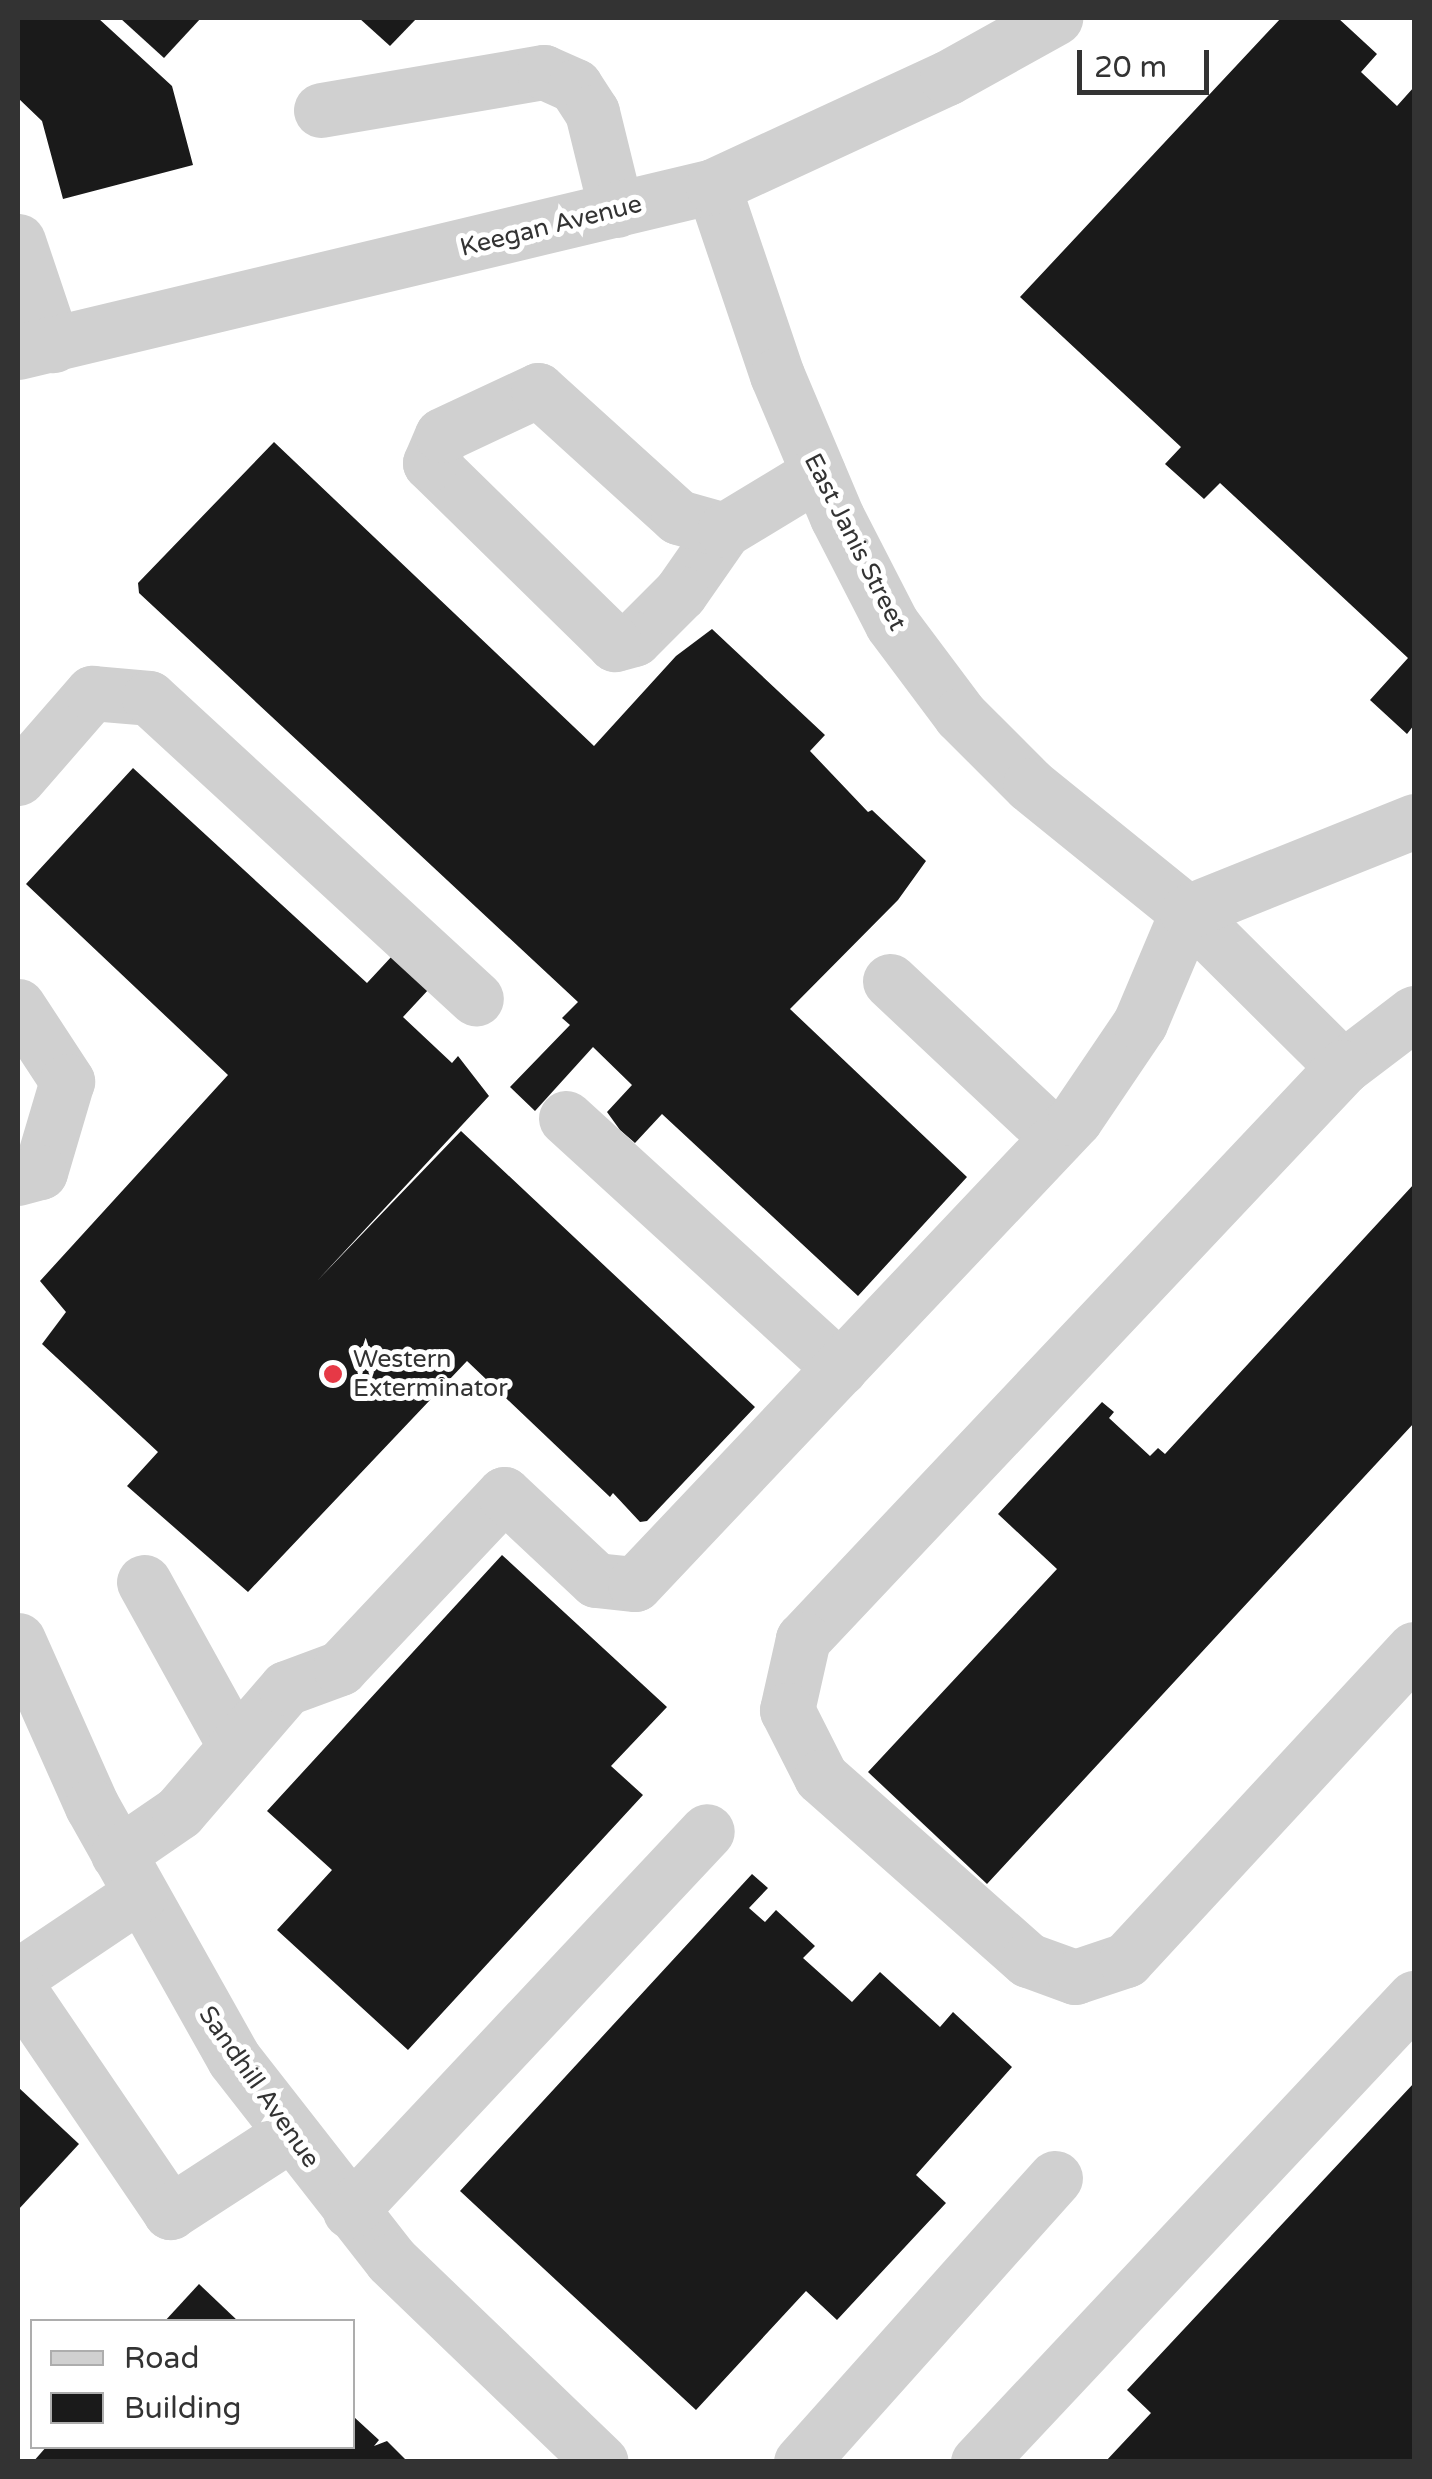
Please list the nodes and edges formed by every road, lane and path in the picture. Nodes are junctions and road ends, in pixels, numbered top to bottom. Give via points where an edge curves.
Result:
1 (1055, 18) edge
2 (321, 110) dead end
3 (713, 186) junction
4 (616, 210) junction
5 (18, 241) edge
6 (35, 349) edge
7 (818, 473) junction
8 (724, 530) junction
9 (18, 778) edge
10 (1414, 820) edge
11 (1187, 912) junction
12 (890, 981) dead end
13 (476, 999) dead end
14 (18, 1006) edge
15 (1414, 1013) edge
16 (1343, 1067) junction
17 (566, 1118) dead end
18 (1057, 1138) junction
19 (18, 1178) edge
20 (840, 1368) junction
21 (144, 1582) dead end
22 (18, 1640) edge
23 (1414, 1649) edge
24 (235, 1746) junction
25 (708, 1831) dead end
26 (128, 1874) junction
27 (18, 1976) edge
28 (18, 1988) edge
29 (1414, 1998) edge
30 (290, 2134) junction
31 (1055, 2178) dead end
32 (350, 2211) junction
33 (601, 2462) edge
34 (801, 2462) edge
35 (978, 2462) edge

1 - 3 street, Keegan Avenue via 947,78
2 - 4 street via 544,72 575,86 592,112
3 - 4 street, Keegan Avenue
3 - 7 street, East Janis Street via 776,376
4 - 6 street, Keegan Avenue
5 - 6 street
7 - 8 street
7 - 11 street, East Janis Street via 892,624 960,714 1030,785
8 - 8 street via 678,517 538,390 442,434 430,463 616,644 634,639 680,594
9 - 13 street via 92,692 149,698
10 - 11 street
11 - 16 street, East Janis Street
11 - 18 street via 1140,1023
12 - 18 street
14 - 19 street via 67,1081 40,1172
15 - 16 street
16 - 23 street via 804,1640 786,1710 821,1777 1028,1960 1075,1977 1126,1960
17 - 20 street
18 - 20 street
20 - 24 street via 635,1584 596,1580 504,1494 340,1668 286,1688
21 - 24 street
22 - 26 street, Sandhill Avenue
24 - 26 street
25 - 32 street
26 - 27 street
26 - 30 street, Sandhill Avenue via 234,2059
28 - 30 street via 170,2212
29 - 35 street
30 - 32 street, Sandhill Avenue
31 - 34 street
32 - 33 street, Sandhill Avenue via 488,2357

